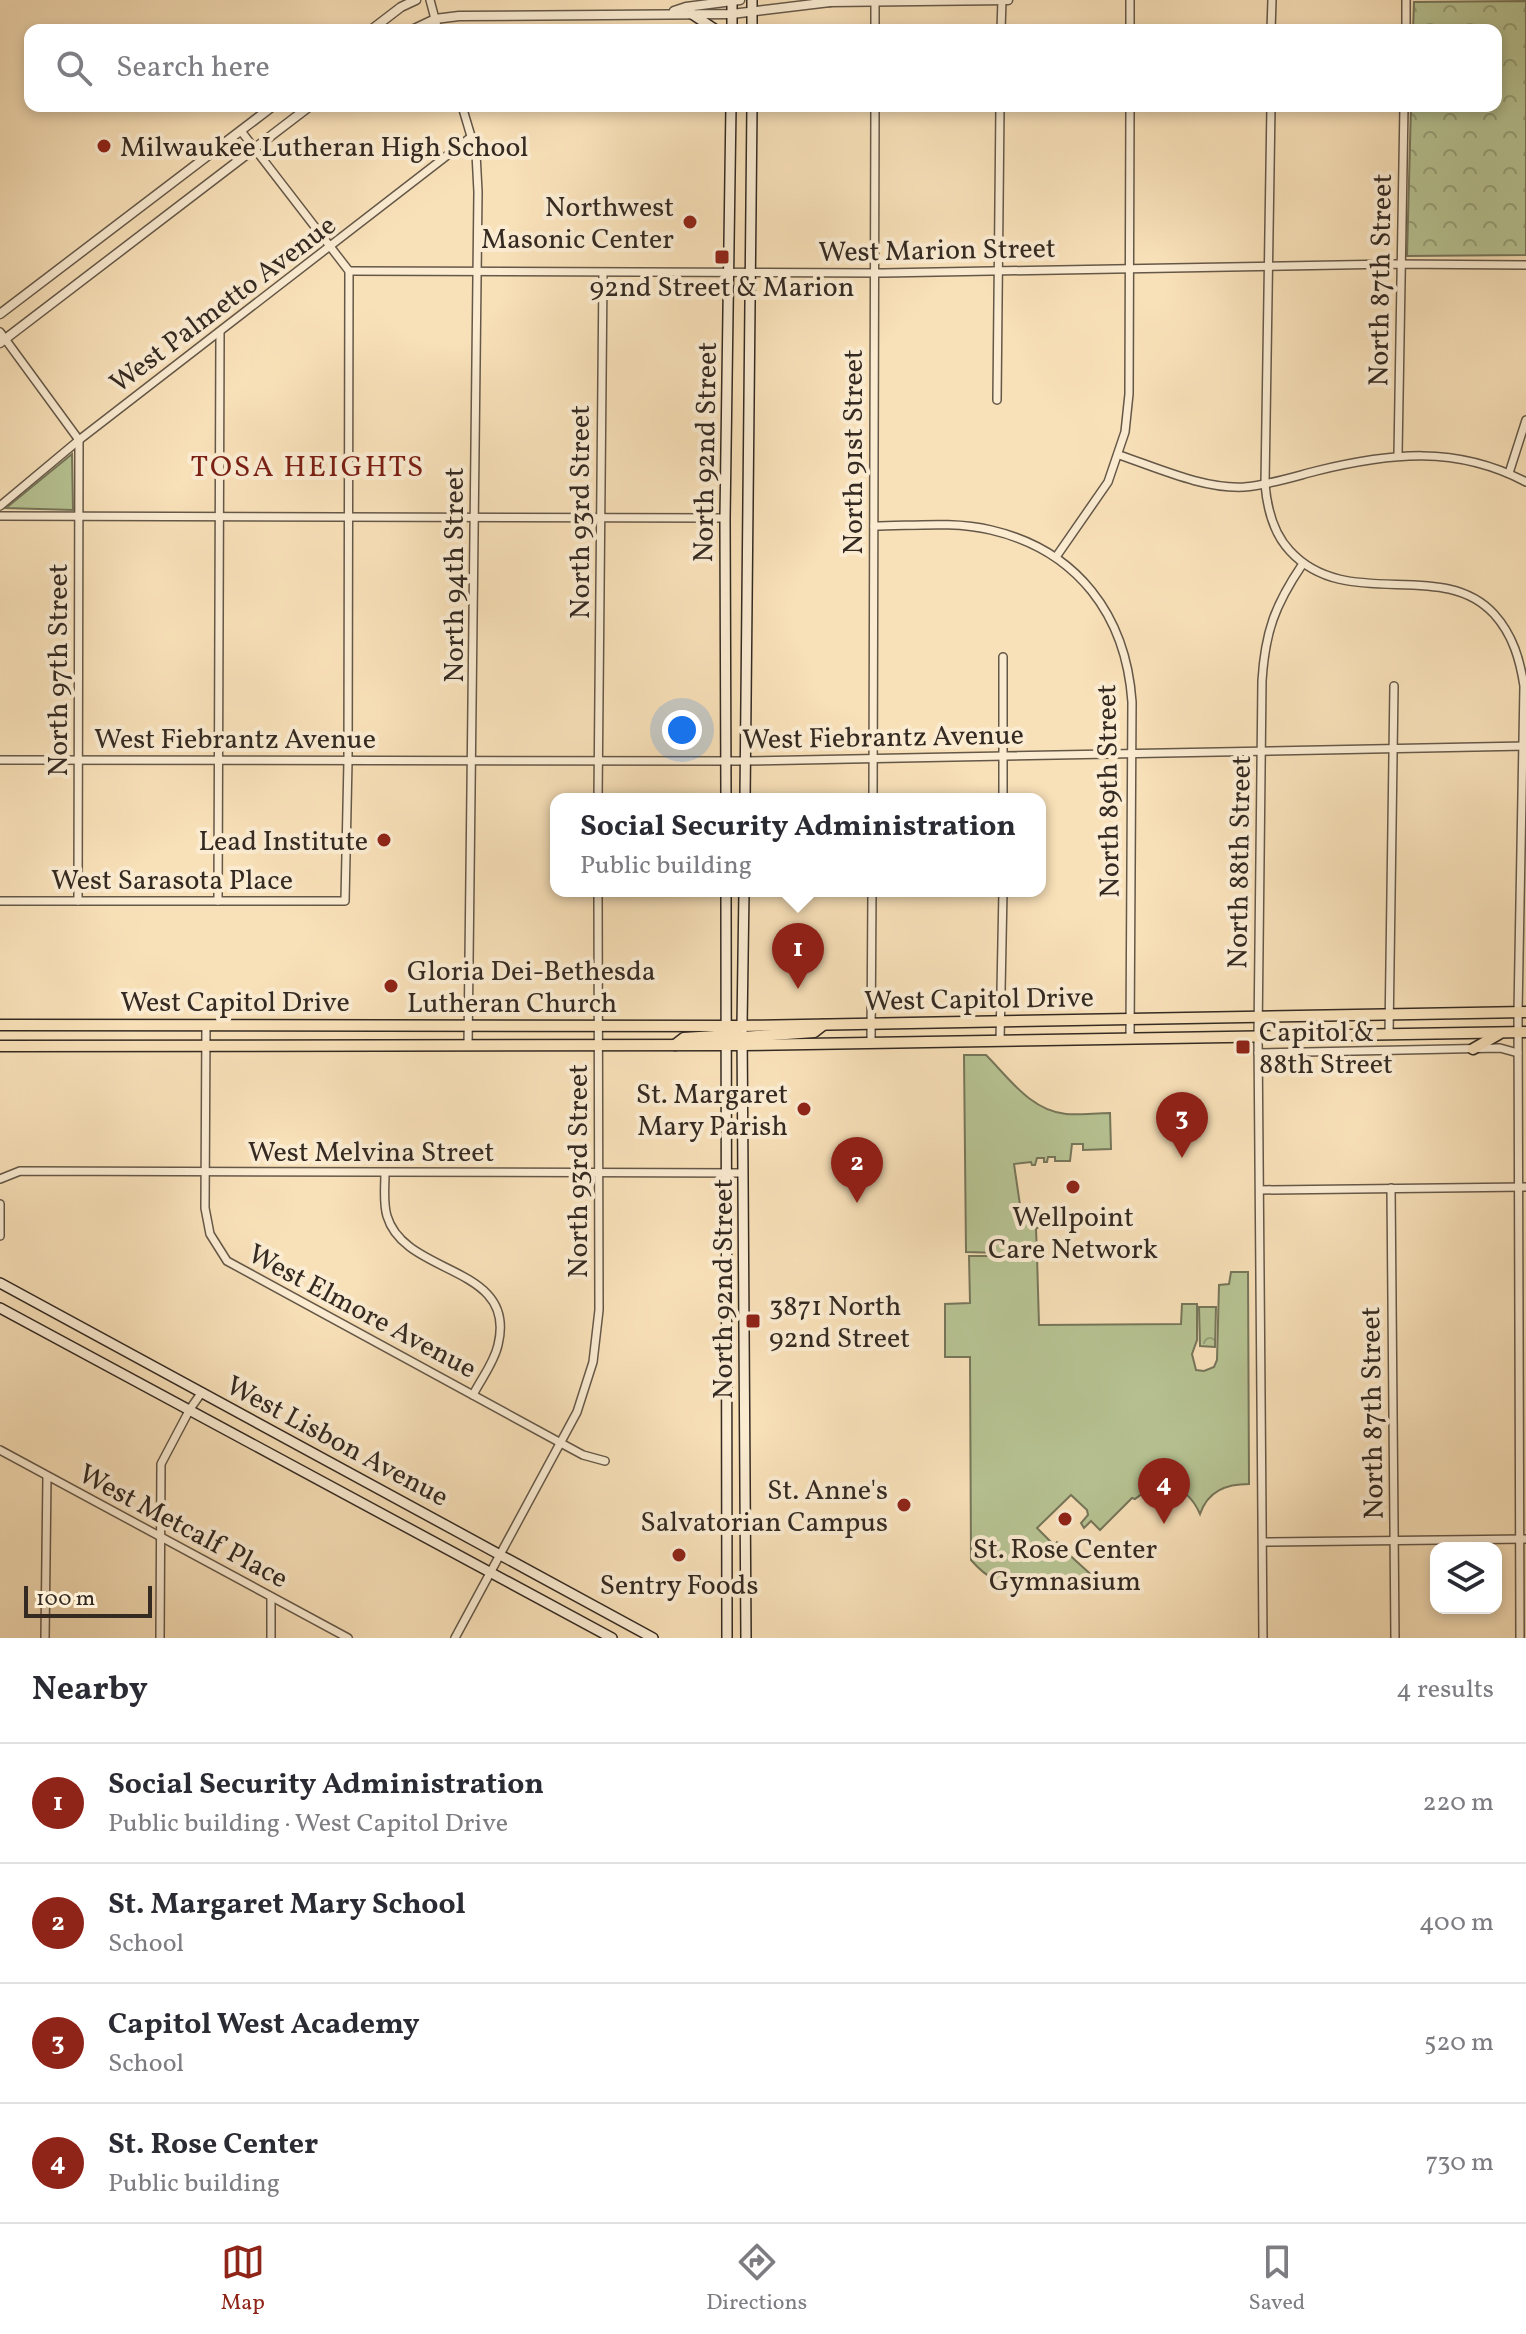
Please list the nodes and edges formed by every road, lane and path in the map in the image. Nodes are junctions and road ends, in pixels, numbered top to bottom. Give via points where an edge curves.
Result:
1 (416, 0) edge
2 (430, 0) edge
3 (732, 0) edge
4 (740, 0) edge
5 (752, 0) edge
6 (808, 0) edge
7 (875, 0) edge
8 (1002, 0) edge
9 (1008, 0) edge
10 (1130, 0) edge
11 (1272, 0) edge
12 (1406, 0) edge
13 (830, 2) edge
14 (752, 12) junction
15 (665, 14) junction
16 (692, 14) junction
17 (732, 14) junction
18 (435, 19) junction
19 (379, 24) edge
20 (425, 24) edge
21 (436, 24) edge
22 (707, 24) edge
23 (732, 24) edge
24 (752, 24) edge
25 (875, 24) edge
26 (1001, 24) edge
27 (1130, 24) edge
28 (1271, 24) edge
29 (1406, 24) edge
30 (265, 112) edge
31 (302, 112) edge
32 (464, 112) edge
33 (731, 112) edge
34 (752, 112) edge
35 (875, 112) edge
36 (1000, 112) edge
37 (1130, 112) edge
38 (1271, 112) edge
39 (1404, 112) edge
40 (241, 131) junction
41 (471, 137) junction
42 (254, 149) junction
43 (332, 247) junction
44 (1401, 264) junction
45 (1526, 265) edge
46 (1268, 267) junction
47 (1128, 268) junction
48 (999, 270) junction
49 (349, 271) junction
50 (476, 273) junction
51 (728, 273) junction
52 (751, 273) junction
53 (874, 273) junction
54 (603, 274) junction
55 (0, 314) edge
56 (220, 333) junction
57 (2, 338) edge
58 (997, 400) dead end
59 (1526, 420) edge
60 (79, 440) junction
61 (1119, 455) junction
62 (1398, 455) junction
63 (1509, 473) junction
64 (1526, 482) edge
65 (1265, 484) junction
66 (0, 506) edge
67 (0, 516) edge
68 (80, 517) junction
69 (476, 517) junction
70 (601, 517) junction
71 (220, 518) junction
72 (350, 518) junction
73 (725, 518) junction
74 (874, 526) junction
75 (1056, 557) junction
76 (1302, 565) junction
77 (1003, 657) dead end
78 (1394, 686) dead end
79 (1525, 746) edge
80 (1392, 749) junction
81 (1262, 751) junction
82 (1132, 754) junction
83 (1003, 756) junction
84 (873, 758) junction
85 (0, 760) edge
86 (79, 760) junction
87 (220, 760) junction
88 (348, 761) junction
89 (473, 761) junction
90 (598, 761) junction
91 (726, 761) junction
92 (746, 761) junction
93 (598, 793) edge
94 (726, 793) edge
95 (745, 793) edge
96 (873, 793) edge
97 (1003, 793) edge
98 (598, 897) edge
99 (726, 897) edge
100 (744, 897) edge
101 (872, 897) edge
102 (1003, 897) edge
103 (0, 901) edge
104 (78, 901) junction
105 (218, 901) junction
106 (1522, 1012) edge
107 (1390, 1015) junction
108 (1258, 1017) junction
109 (1130, 1019) junction
110 (1001, 1021) junction
111 (872, 1024) junction
112 (0, 1025) edge
113 (206, 1025) junction
114 (468, 1026) junction
115 (597, 1026) junction
116 (1505, 1032) junction
117 (1522, 1032) edge
118 (1389, 1034) junction
119 (726, 1036) junction
120 (743, 1036) junction
121 (1258, 1036) junction
122 (1130, 1039) junction
123 (1000, 1041) junction
124 (871, 1043) junction
125 (599, 1045) junction
126 (0, 1046) edge
127 (206, 1046) junction
128 (468, 1046) junction
129 (1473, 1049) junction
130 (1258, 1053) junction
131 (1518, 1053) junction
132 (205, 1172) junction
133 (385, 1173) junction
134 (598, 1173) junction
135 (727, 1173) junction
136 (743, 1173) junction
137 (0, 1179) edge
138 (1522, 1187) edge
139 (1391, 1188) junction
140 (1260, 1190) junction
141 (0, 1204) edge
142 (0, 1236) edge
143 (0, 1283) edge
144 (0, 1308) edge
145 (202, 1392) junction
146 (473, 1395) junction
147 (190, 1409) junction
148 (561, 1444) junction
149 (0, 1450) edge
150 (605, 1461) dead end
151 (47, 1476) junction
152 (746, 1526) junction
153 (727, 1528) junction
154 (161, 1536) junction
155 (1523, 1539) edge
156 (1394, 1541) junction
157 (1263, 1542) junction
158 (500, 1553) junction
159 (490, 1572) junction
160 (271, 1597) junction
161 (45, 1638) edge
162 (160, 1638) edge
163 (271, 1638) edge
164 (348, 1638) edge
165 (455, 1638) edge
166 (612, 1638) edge
167 (653, 1638) edge
168 (727, 1638) edge
169 (746, 1638) edge
170 (1263, 1638) edge
171 (1395, 1638) edge
172 (1520, 1638) edge

1 - 19 street
2 - 18 street
3 - 4 street
3 - 15 street
3 - 17 main road
5 - 14 main road
6 - 13 street
7 - 8 street
7 - 13 street
7 - 25 street
8 - 9 street
8 - 26 street
10 - 27 street
11 - 28 street
12 - 29 street
13 - 14 street
14 - 17 street
14 - 24 main road
15 - 16 street
15 - 18 street
16 - 17 street
16 - 22 main road
17 - 23 main road
18 - 20 street
18 - 21 street
30 - 40 street
31 - 42 street
32 - 41 street, North 94th Street
33 - 51 main road, North 92nd Street
34 - 52 main road, North 92nd Street
35 - 53 street, North 91st Street
36 - 48 street
37 - 47 street
38 - 46 street
39 - 44 street, North 87th Street
40 - 42 street
40 - 55 street
41 - 43 street, West Palmetto Avenue
41 - 50 street, North 94th Street via 478,192
42 - 43 street
42 - 57 street
43 - 49 street
43 - 56 street, West Palmetto Avenue
44 - 45 street, West Marion Street
44 - 46 street, West Marion Street
44 - 62 street, North 87th Street
46 - 47 street, West Marion Street
46 - 65 street
47 - 48 street, West Marion Street
47 - 61 street via 1129,394
48 - 53 street, West Marion Street
48 - 58 street
49 - 50 street, West Marion Street
49 - 72 street
50 - 54 street, West Marion Street
50 - 69 street, North 94th Street
51 - 52 street, West Marion Street
51 - 54 street, West Marion Street
51 - 73 main road, North 92nd Street
52 - 53 street, West Marion Street
52 - 92 main road, North 92nd Street
53 - 74 street, North 91st Street
54 - 70 street, North 93rd Street
56 - 60 street, West Palmetto Avenue
56 - 71 street
57 - 60 street
59 - 63 street
60 - 66 street, West Palmetto Avenue
60 - 68 street, North 97th Street
61 - 65 street via 1223,486
61 - 75 street via 1108,482
62 - 63 street via 1463,459
62 - 65 street
63 - 64 street
65 - 76 street via 1270,517
67 - 68 street
68 - 71 street
68 - 86 street, North 97th Street
69 - 70 street
69 - 72 street
69 - 89 street, North 94th Street
70 - 73 street
70 - 90 street, North 93rd Street
71 - 72 street
71 - 87 street
72 - 88 street
73 - 91 main road, North 92nd Street
74 - 75 street, North 89th Street via 989,530
74 - 84 street, North 91st Street
75 - 82 street, North 89th Street via 1097,597 1124,648
76 - 79 street via 1332,579 1440,588 1493,613 1520,658
76 - 81 street, North 88th Street via 1281,596 1268,630
77 - 83 street
78 - 80 street
79 - 80 street, West Fiebrantz Avenue
79 - 106 street
80 - 81 street, West Fiebrantz Avenue
80 - 107 street
81 - 82 street, West Fiebrantz Avenue
81 - 108 street, North 88th Street
82 - 83 street, West Fiebrantz Avenue
82 - 109 street, North 89th Street
83 - 84 street, West Fiebrantz Avenue
83 - 97 street
84 - 92 street, West Fiebrantz Avenue
84 - 96 street, North 91st Street
85 - 86 street, West Fiebrantz Avenue
86 - 87 street, West Fiebrantz Avenue
86 - 104 street, North 97th Street
87 - 88 street, West Fiebrantz Avenue
87 - 105 street
88 - 89 street, West Fiebrantz Avenue
88 - 105 street, West Sarasota Place via 345,901
89 - 90 street, West Fiebrantz Avenue
89 - 114 street, North 94th Street
90 - 91 street, West Fiebrantz Avenue
90 - 93 street, North 93rd Street
91 - 92 street, West Fiebrantz Avenue
91 - 94 main road, North 92nd Street
92 - 95 main road, North 92nd Street
98 - 115 street, North 93rd Street
99 - 119 main road, North 92nd Street
100 - 120 main road, North 92nd Street
101 - 111 street
102 - 110 street
103 - 104 street, West Sarasota Place
104 - 105 street, West Sarasota Place
106 - 107 main road, West Capitol Drive
106 - 117 street
107 - 108 main road, West Capitol Drive
107 - 118 street
108 - 109 main road, West Capitol Drive
108 - 121 street, North 88th Street
109 - 110 main road, West Capitol Drive
109 - 122 street, North 89th Street
110 - 111 main road, West Capitol Drive
110 - 123 street
111 - 120 main road, West Capitol Drive
111 - 124 street
112 - 113 main road, West Capitol Drive
113 - 114 main road, West Capitol Drive
113 - 127 street, West Elmore Avenue
114 - 115 main road, West Capitol Drive
114 - 128 street, North 94th Street
115 - 119 main road, West Capitol Drive
115 - 125 street, North 93rd Street
116 - 117 main road, West Capitol Drive
116 - 118 main road, West Capitol Drive
116 - 129 main road
117 - 131 street
118 - 121 main road, West Capitol Drive
119 - 120 main road, West Capitol Drive
119 - 120 main road
119 - 125 main road, West Capitol Drive via 675,1045
119 - 135 main road, North 92nd Street
120 - 124 main road, West Capitol Drive
120 - 136 main road, North 92nd Street
121 - 122 main road, West Capitol Drive
121 - 130 street, North 88th Street
122 - 123 main road, West Capitol Drive
123 - 124 main road, West Capitol Drive
125 - 128 main road, West Capitol Drive
125 - 134 street, North 93rd Street
126 - 127 main road, West Capitol Drive
127 - 128 main road, West Capitol Drive
127 - 132 street, West Elmore Avenue
129 - 130 street
129 - 131 street
130 - 140 street, North 88th Street
131 - 138 street
132 - 133 street, West Melvina Street
132 - 137 street, West Melvina Street via 20,1171
132 - 146 street, West Elmore Avenue via 210,1234 227,1261
133 - 134 street, West Melvina Street
133 - 146 street via 387,1218 402,1241 481,1287 497,1310 498,1348
134 - 135 street, West Melvina Street
134 - 148 street, North 93rd Street via 597,1339 586,1386
135 - 136 street, West Melvina Street
135 - 153 main road, North 92nd Street
136 - 152 main road, North 92nd Street
138 - 139 street
138 - 155 street
139 - 140 street
139 - 156 street, North 87th Street
140 - 157 street, North 88th Street
141 - 142 street
143 - 145 main road, West Lisbon Avenue
144 - 147 main road, West Lisbon Avenue
145 - 147 street
145 - 158 main road, West Lisbon Avenue
146 - 148 street, West Elmore Avenue
147 - 154 street via 161,1464
147 - 159 main road, West Lisbon Avenue
148 - 150 street, West Elmore Avenue
148 - 158 street, North 93rd Street
149 - 151 street, West Metcalf Place
151 - 154 street, West Metcalf Place
151 - 161 street
152 - 153 main road
152 - 169 main road, North 92nd Street
153 - 168 main road, North 92nd Street
154 - 160 street, West Metcalf Place
154 - 162 street
155 - 156 street
155 - 172 street
156 - 157 street
156 - 171 street, North 87th Street
157 - 170 street, North 88th Street
158 - 159 street, North 93rd Street
158 - 167 main road, West Lisbon Avenue
159 - 165 street, North 93rd Street
159 - 166 main road, West Lisbon Avenue
160 - 163 street
160 - 164 street, West Metcalf Place

